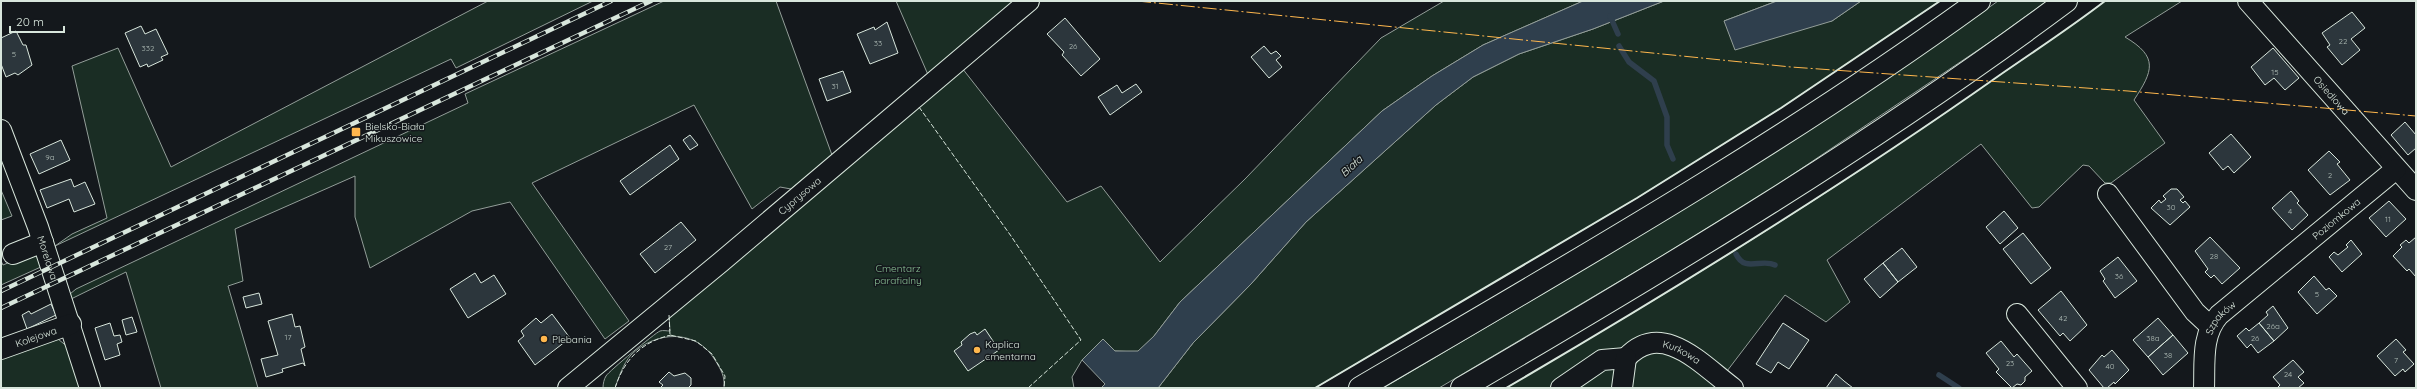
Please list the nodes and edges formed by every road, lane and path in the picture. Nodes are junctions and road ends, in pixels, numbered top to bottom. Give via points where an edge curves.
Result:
1 (1029, 1) edge
2 (1979, 1) edge
3 (2066, 1) edge
4 (2248, 1) edge
5 (1, 130) edge
6 (2409, 178) edge
7 (2108, 194) dead end
8 (43, 242) junction
9 (13, 254) dead end
10 (2277, 269) joint
11 (2017, 314) dead end
12 (71, 324) junction
13 (2210, 326) junction
14 (1, 349) edge
15 (1626, 358) junction
16 (90, 388) edge
17 (568, 388) edge
18 (1360, 388) edge
19 (1462, 388) edge
20 (1561, 388) edge
21 (1622, 388) edge
22 (1733, 388) edge
23 (2077, 388) edge
24 (2204, 388) edge

1 - 17 street, Cyprysowa via 841,167
2 - 18 highway via 1859,83 1692,191
3 - 19 highway via 1910,111 1790,190 1650,277
4 - 6 street, Osiedlowa
5 - 8 street, Morelowa
6 - 10 street, Poziomkowa
7 - 13 street via 2195,312
8 - 9 street
8 - 12 street, Morelowa
10 - 13 street, Szpaków via 2219,315
11 - 23 street
12 - 14 street, Kolejowa
12 - 16 street, Morelowa
13 - 24 street, Szpaków via 2206,336
15 - 20 street via 1602,360
15 - 21 street
15 - 22 street, Kurkowa via 1649,343 1668,343

